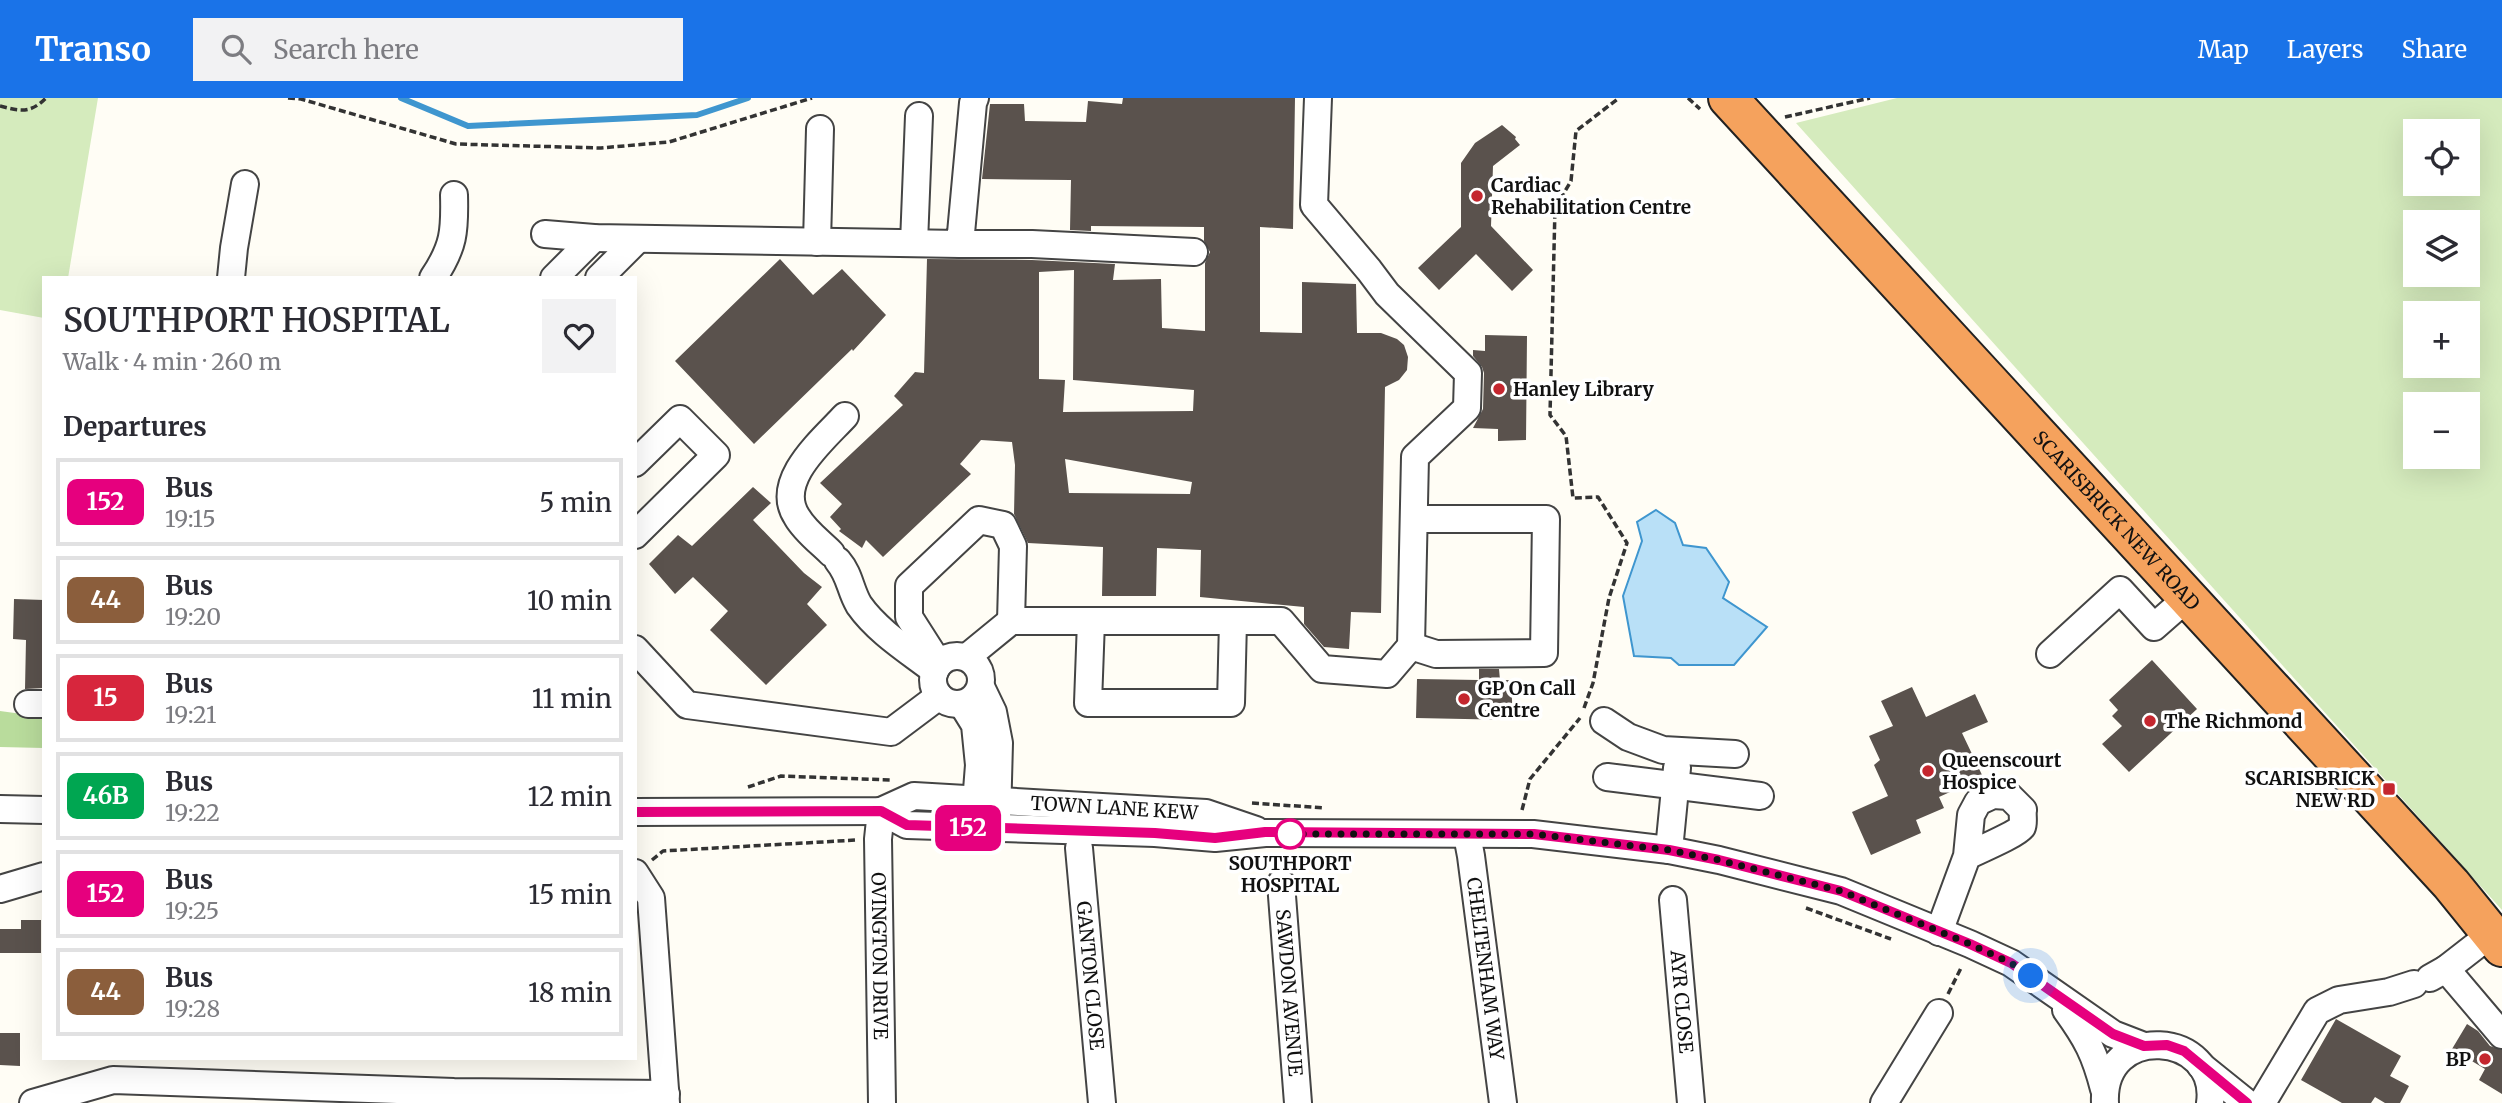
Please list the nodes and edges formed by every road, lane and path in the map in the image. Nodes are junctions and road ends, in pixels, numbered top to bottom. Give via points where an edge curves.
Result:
1 (46, 98) edge
2 (288, 98) edge
3 (812, 98) edge
4 (975, 98) edge
5 (1318, 98) edge
6 (1619, 98) edge
7 (1870, 98) edge
8 (1728, 99) edge
9 (0, 106) edge
10 (919, 116) dead end
11 (1776, 119) dead end
12 (820, 129) dead end
13 (245, 184) dead end
14 (454, 195) dead end
15 (545, 234) dead end
16 (594, 238) junction
17 (638, 239) junction
18 (817, 242) junction
19 (914, 243) junction
20 (960, 244) junction
21 (1194, 252) dead end
22 (231, 276) edge
23 (434, 276) edge
24 (556, 276) edge
25 (601, 276) edge
26 (845, 416) dead end
27 (637, 461) edge
28 (1414, 519) junction
29 (637, 533) edge
30 (2187, 598) junction
31 (1011, 621) junction
32 (1091, 621) junction
33 (1233, 621) junction
34 (1411, 646) junction
35 (637, 651) edge
36 (2050, 654) dead end
37 (951, 684) junction
38 (1604, 721) dead end
39 (1679, 751) junction
40 (1735, 754) dead end
41 (1607, 777) dead end
42 (1675, 785) junction
43 (1760, 796) dead end
44 (987, 800) junction
45 (0, 809) edge
46 (42, 810) edge
47 (881, 811) junction
48 (637, 812) edge
49 (1519, 819) dead end
50 (986, 828) junction
51 (1265, 832) junction
52 (1467, 835) junction
53 (878, 839) junction
54 (1079, 848) dead end
55 (1669, 850) junction
56 (1967, 856) dead end
57 (1254, 858) dead end
58 (1363, 858) dead end
59 (640, 870) edge
60 (42, 877) edge
61 (1281, 883) dead end
62 (0, 889) edge
63 (1673, 900) dead end
64 (1796, 904) dead end
65 (1939, 932) junction
66 (2496, 940) edge
67 (1903, 943) dead end
68 (1970, 944) junction
69 (2429, 978) junction
70 (2050, 989) junction
71 (1939, 1013) joint
72 (2502, 1035) edge
73 (2144, 1046) junction
74 (2199, 1065) junction
75 (191, 1070) edge
76 (240, 1094) edge
77 (2104, 1096) edge
78 (454, 1098) edge
79 (666, 1098) edge
80 (33, 1103) edge
81 (883, 1103) edge
82 (1102, 1103) edge
83 (1298, 1103) edge
84 (1503, 1103) edge
85 (1691, 1103) edge
86 (1884, 1103) edge
87 (2210, 1103) edge
88 (2247, 1103) edge
89 (2262, 1103) edge

1 - 9 path via 37,107 22,111
2 - 3 path via 456,144 601,148 669,142
4 - 20 street
5 - 28 street via 1314,205 1387,294 1468,373 1467,408 1415,457
6 - 49 path via 1576,131 1571,181 1555,208 1550,415 1566,436 1573,498 1598,498 1627,543 1579,722 1531,779
7 - 11 path
8 - 30 highway, SCARISBRICK NEW ROAD
10 - 19 street
12 - 18 street
13 - 22 street
14 - 23 street via 455,234
15 - 16 street
16 - 17 street
16 - 24 street
17 - 18 street
17 - 25 street
18 - 19 street
19 - 20 street
20 - 21 street
26 - 37 street via 804,459 796,473 791,507 850,579 860,607
27 - 29 street via 680,419 716,455
28 - 34 street
28 - 34 street via 1546,519 1544,653 1436,654
30 - 36 street via 2154,627 2120,590
30 - 66 highway, SCARISBRICK NEW ROAD via 2451,884
31 - 32 street
31 - 37 street via 967,657 951,656
31 - 37 street via 1013,546 1003,525 979,520 909,586 909,617
32 - 33 street
32 - 33 street via 1088,703 1231,703
33 - 34 street via 1281,621 1322,669 1387,674
35 - 37 street via 687,705 891,732
37 - 44 street via 975,725
38 - 39 street via 1628,737
39 - 40 street
39 - 42 street
41 - 42 street
42 - 43 street
42 - 55 street
44 - 47 street, TOWN LANE KEW via 914,796
44 - 50 street
44 - 51 street, TOWN LANE KEW via 1206,813
45 - 46 street
47 - 48 street, TOWN LANE KEW
47 - 50 street, TOWN LANE KEW via 907,825
47 - 53 street, OVINGTON DRIVE
50 - 51 street, TOWN LANE KEW via 1215,838
51 - 52 street, TOWN LANE KEW
52 - 55 street, TOWN LANE KEW via 1534,834
52 - 84 street, CHELTENHAM WAY
53 - 59 path via 663,851
53 - 81 street, OVINGTON DRIVE
54 - 82 street, GANTON CLOSE
55 - 65 street, TOWN LANE KEW via 1841,891
56 - 65 street
57 - 58 path
59 - 79 street via 651,898
60 - 62 street
61 - 83 street, SAWDON AVENUE
63 - 85 street, AYR CLOSE
64 - 67 path
65 - 68 street, TOWN LANE KEW
66 - 69 street
68 - 70 street, TOWN LANE KEW via 2011,963
68 - 71 path
69 - 72 street
69 - 89 street via 2389,992 2339,1000 2317,1011
70 - 73 street, TOWN LANE KEW via 2113,1034
70 - 77 street, TOWN LANE KEW via 2087,1039 2097,1059
71 - 86 street
73 - 74 street, TOWN LANE KEW via 2167,1045 2184,1051
73 - 77 street via 2119,1060 2110,1071
74 - 87 street via 2207,1077
74 - 88 street
75 - 76 street
75 - 80 street via 113,1080
76 - 78 street
78 - 79 street

